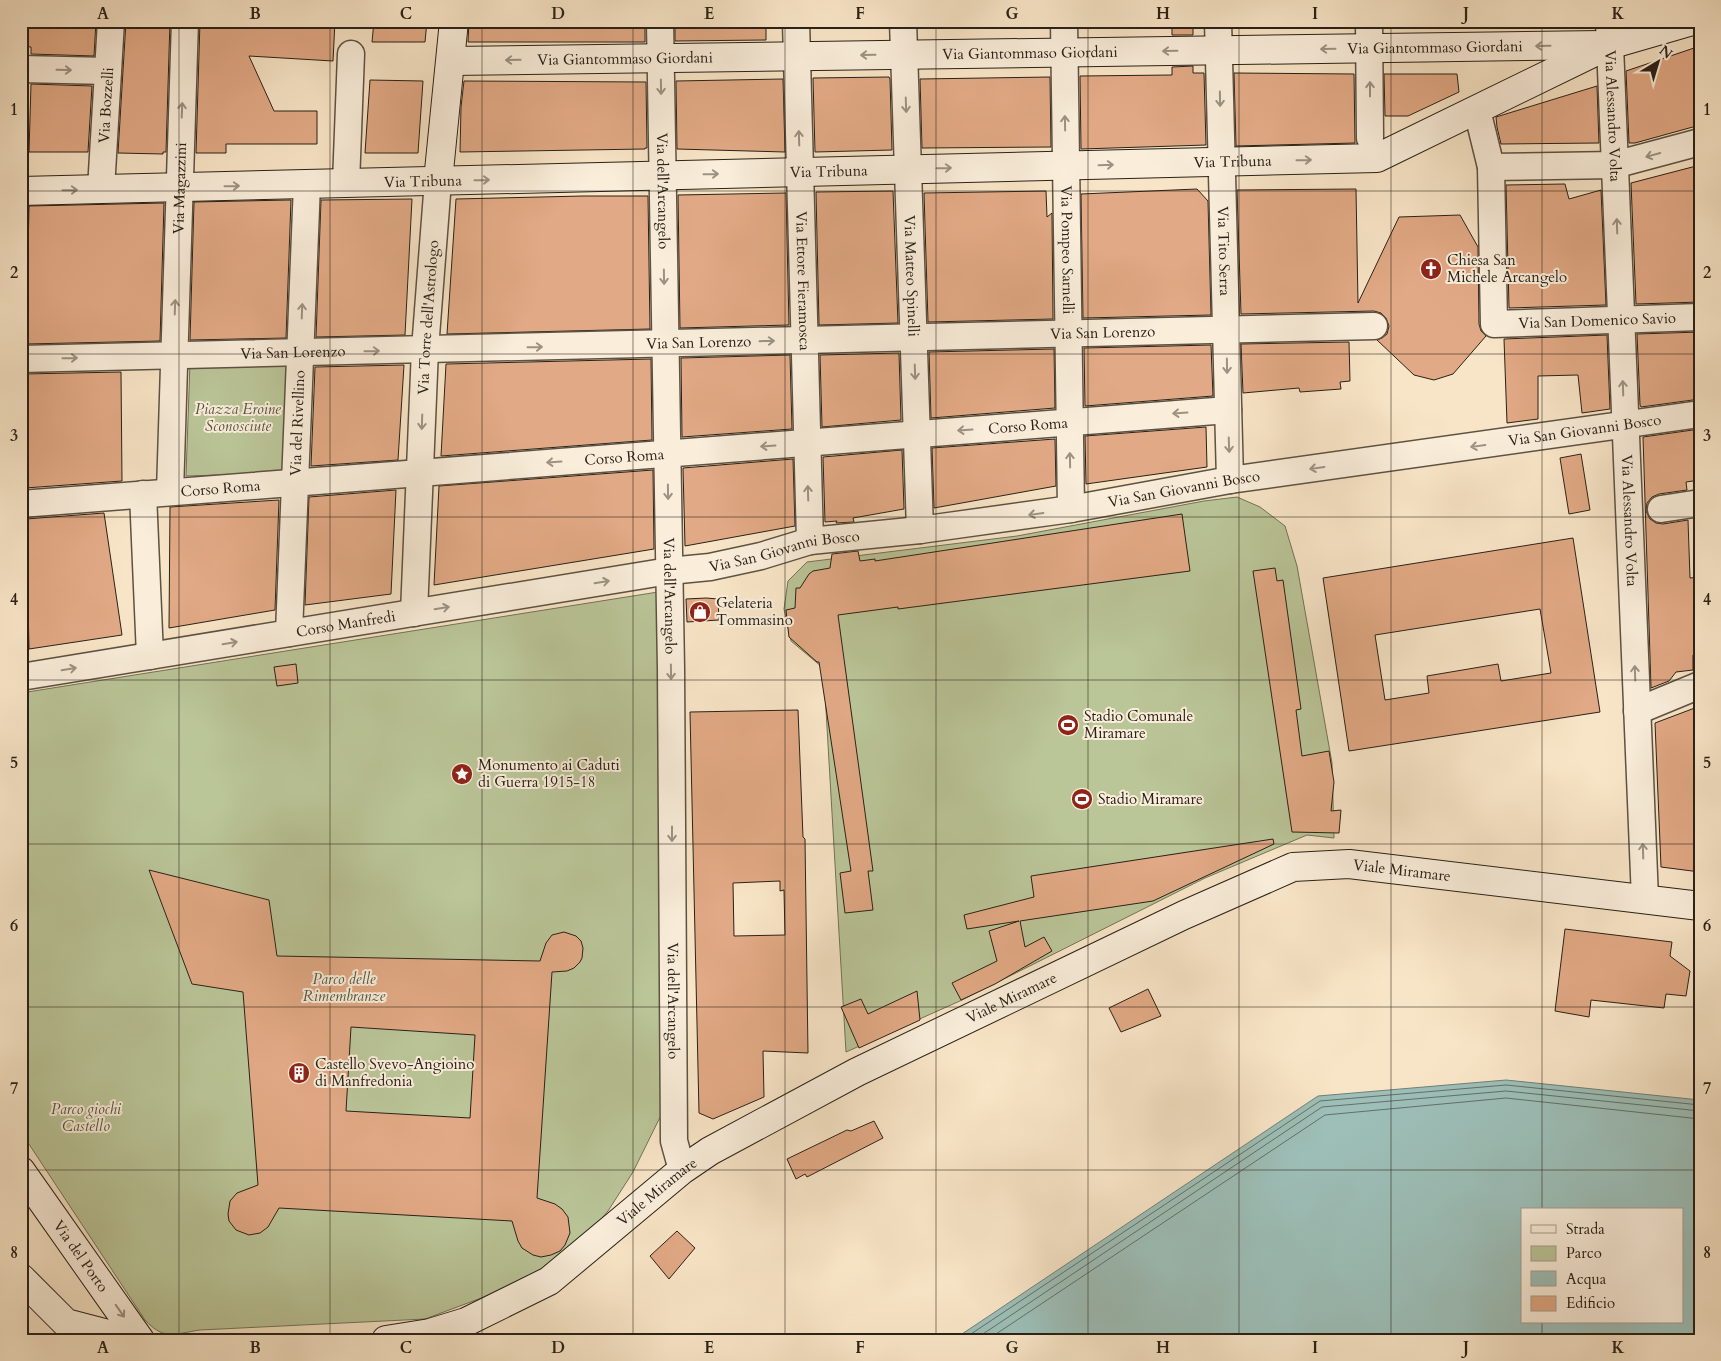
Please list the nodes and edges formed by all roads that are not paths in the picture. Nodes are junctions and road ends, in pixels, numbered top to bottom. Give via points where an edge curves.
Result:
1 (111, 21) edge
2 (185, 21) edge
3 (454, 21) edge
4 (660, 21) edge
5 (796, 21) edge
6 (903, 21) edge
7 (1064, 21) edge
8 (1218, 21) edge
9 (1370, 21) edge
10 (1692, 21) edge
11 (1609, 33) edge
12 (1370, 48) junction
13 (1219, 50) junction
14 (1064, 52) junction
15 (350, 54) dead end
16 (904, 54) junction
17 (797, 56) junction
18 (661, 58) junction
19 (451, 61) junction
20 (21, 69) edge
21 (108, 71) junction
22 (1476, 110) junction
23 (1370, 138) dead end
24 (1700, 142) edge
25 (1222, 162) junction
26 (1614, 165) junction
27 (1066, 166) junction
28 (1491, 167) junction
29 (908, 169) junction
30 (800, 172) junction
31 (663, 175) junction
32 (438, 181) junction
33 (346, 183) junction
34 (307, 184) junction
35 (180, 187) junction
36 (101, 189) junction
37 (21, 191) edge
38 (1700, 316) edge
39 (1620, 320) junction
40 (1374, 326) dead end
41 (1226, 330) junction
42 (1069, 334) junction
43 (914, 338) junction
44 (804, 340) junction
45 (665, 344) junction
46 (425, 349) junction
47 (300, 353) junction
48 (174, 356) junction
49 (21, 359) edge
50 (1228, 410) junction
51 (1700, 414) edge
52 (1070, 422) junction
53 (1625, 425) junction
54 (917, 434) junction
55 (807, 443) junction
56 (667, 453) junction
57 (420, 472) junction
58 (1230, 480) junction
59 (295, 482) junction
60 (170, 492) junction
61 (143, 494) junction
62 (1700, 503) edge
63 (21, 504) edge
64 (1071, 509) junction
65 (1661, 509) dead end
66 (920, 530) junction
67 (810, 542) junction
68 (669, 572) junction
69 (414, 613) junction
70 (289, 633) junction
71 (150, 656) junction
72 (21, 677) edge
73 (1700, 685) edge
74 (1637, 711) junction
75 (1645, 899) junction
76 (1700, 906) edge
77 (682, 1170) junction
78 (21, 1171) edge
79 (21, 1278) edge
80 (73, 1331) edge
81 (131, 1340) edge
82 (140, 1340) edge
83 (386, 1340) edge

1 - 21 street, Via Bozzelli
35 -> 2 street, Via Magazzini
3 - 19 main road, Via Torre dell'Astrologo
4 - 18 street, Via dell'Arcangelo
5 - 17 street, Via Ettore Fieramosca
6 - 16 street, Via Matteo Spinelli
7 - 14 street, Via Pompeo Sarnelli
8 - 13 street, Via Tito Serra
9 - 12 street
10 - 11 main road
11 -> 12 main road, Via Giantommaso Giordani
11 - 22 main road, Via Tribuna
11 - 26 street, Via Alessandro Volta
12 -> 13 main road, Via Giantommaso Giordani
23 -> 12 street
13 -> 14 main road, Via Giantommaso Giordani
13 -> 25 street, Via Tito Serra
14 - 16 main road, Via Giantommaso Giordani
27 -> 14 street, Via Pompeo Sarnelli
15 - 33 street
16 -> 17 main road, Via Giantommaso Giordani
16 -> 29 street, Via Matteo Spinelli
17 - 18 main road, Via Giantommaso Giordani
30 -> 17 street, Via Ettore Fieramosca
18 -> 19 main road, Via Giantommaso Giordani
18 -> 31 street, Via dell'Arcangelo
19 - 32 main road, Via Torre dell'Astrologo
20 -> 21 street
21 - 36 street, Via Bozzelli
25 -> 22 main road, Via Tribuna via 1377,158
22 - 28 street
24 -> 26 street
27 -> 25 main road, Via Tribuna
25 - 41 street, Via Tito Serra
26 - 28 street
39 -> 26 street, Via Alessandro Volta
29 -> 27 main road, Via Tribuna
27 - 42 street, Via Pompeo Sarnelli
28 - 39 street, Via San Domenico Savio via 1494,324
29 - 30 main road, Via Tribuna
29 - 43 street, Via Matteo Spinelli
31 -> 30 main road, Via Tribuna
30 - 44 street, Via Ettore Fieramosca
32 -> 31 main road, Via Tribuna
31 -> 45 street, Via dell'Arcangelo
32 - 33 main road, Via Tribuna
32 - 46 street, Via Torre dell'Astrologo
33 - 34 main road, Via Tribuna
35 -> 34 main road, Via Tribuna
47 -> 34 street, Via del Rivellino
35 - 36 main road, Via Tribuna
48 -> 35 street, Via Magazzini
37 -> 36 main road, Via Tribuna
38 - 39 street, Via San Domenico Savio
53 -> 39 street, Via Alessandro Volta
40 - 41 street, Via San Lorenzo
41 - 42 street, Via San Lorenzo
41 -> 50 street, Via Tito Serra
42 - 43 street, Via San Lorenzo
42 - 52 street, Via Pompeo Sarnelli
43 - 44 street, Via San Lorenzo
43 -> 54 street, Via Matteo Spinelli
45 -> 44 street, Via San Lorenzo
44 - 55 street, Via Ettore Fieramosca
46 -> 45 street, Via San Lorenzo
45 - 56 street, Via dell'Arcangelo
47 -> 46 street, Via San Lorenzo
46 -> 57 street, Via Torre dell'Astrologo
47 - 48 street, Via San Lorenzo
47 - 59 street, Via del Rivellino
49 -> 48 street, Via San Lorenzo
48 - 60 street, Via Magazzini
50 -> 52 street, Corso Roma
50 -> 58 street, Via Tito Serra
51 - 53 street, Via San Giovanni Bosco
52 -> 54 street, Corso Roma
64 -> 52 street, Via Pompeo Sarnelli
53 -> 58 street, Via San Giovanni Bosco
74 -> 53 street, Via Alessandro Volta
54 - 55 street, Corso Roma
54 - 66 street, Via Matteo Spinelli
55 -> 56 street, Corso Roma
67 -> 55 street, Via Ettore Fieramosca
56 -> 57 street, Corso Roma
56 -> 68 street, Via dell'Arcangelo
57 - 59 street, Corso Roma
57 - 69 street, Via Torre dell'Astrologo
58 - 64 street, Via San Giovanni Bosco
59 - 60 street, Corso Roma
59 - 70 street, Via del Rivellino
60 - 61 street, Corso Roma
61 - 63 street, Corso Roma
61 - 71 street
62 - 65 street
64 -> 66 street, Via San Giovanni Bosco
66 - 67 street, Via San Giovanni Bosco
67 - 68 street, Via San Giovanni Bosco via 710,567
69 -> 68 street, Corso Manfredi
68 -> 77 street, Via dell'Arcangelo via 674,1141
69 - 70 street, Corso Manfredi
71 -> 70 street, Corso Manfredi
72 -> 71 street, Corso Manfredi
73 - 74 street
75 -> 74 street, Via Alessandro Volta
75 - 76 main road, Viale Miramare
75 - 77 main road, Viale Miramare via 1349,864 1293,866 857,1072 710,1151
77 - 83 main road, Viale Miramare via 550,1281 466,1322 430,1333
78 -> 82 main road, Via del Porto
79 - 80 main road
80 - 81 main road

